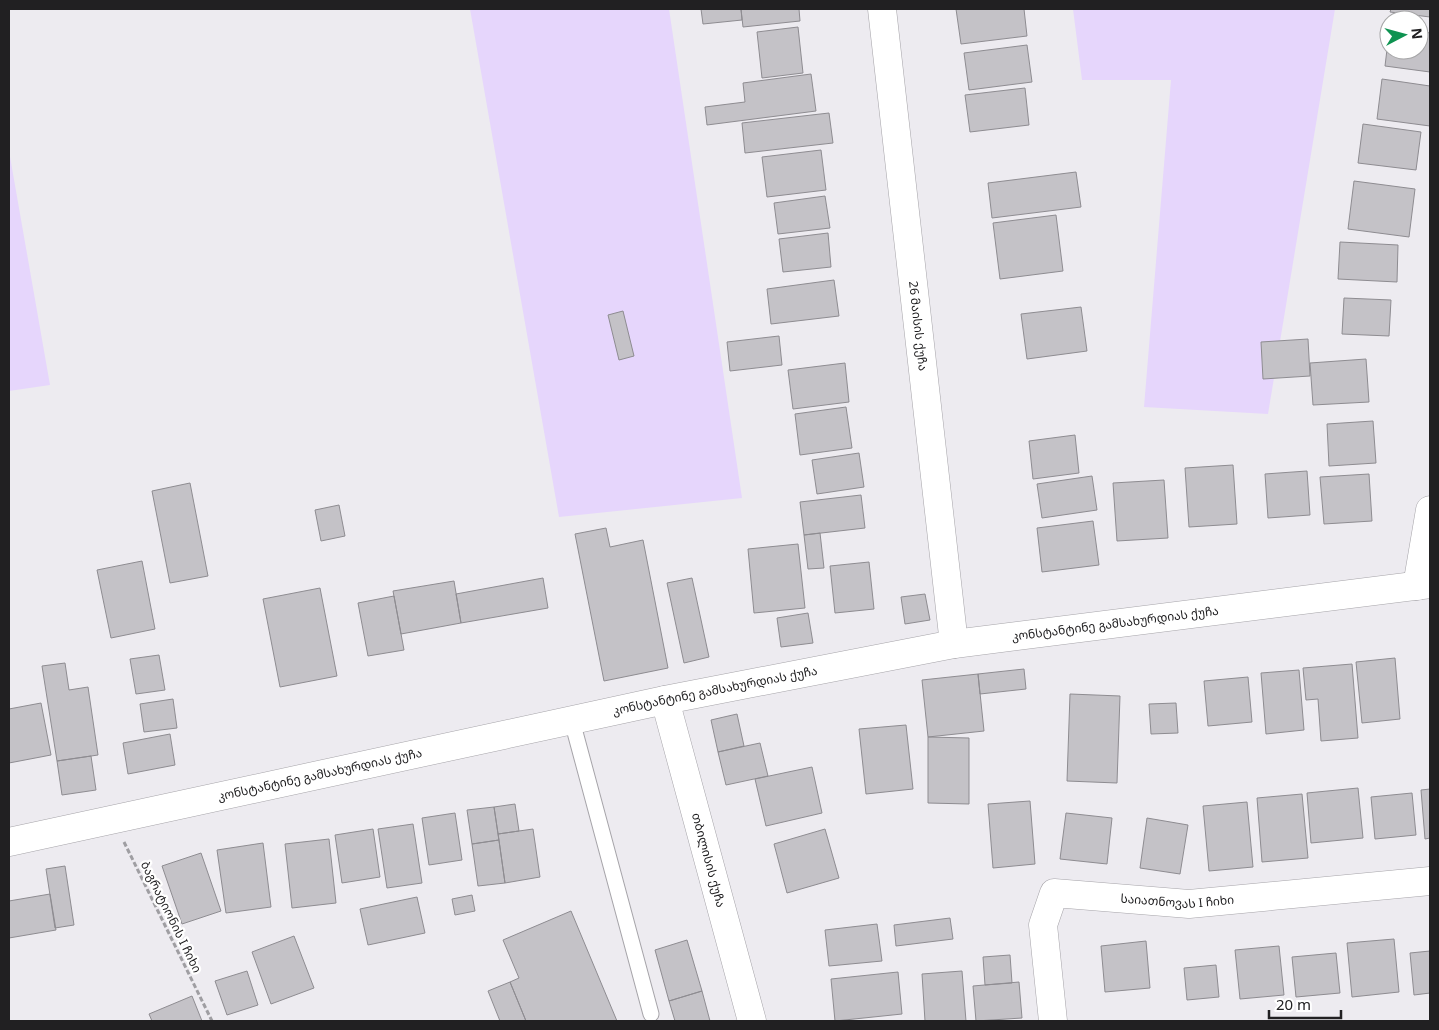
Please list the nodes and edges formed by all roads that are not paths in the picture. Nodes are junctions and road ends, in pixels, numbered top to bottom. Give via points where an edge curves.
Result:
1 (882, 9) edge
2 (1430, 510) edge
3 (1424, 585) edge
4 (954, 644) junction
5 (665, 700) junction
6 (572, 721) junction
7 (9, 842) edge
8 (1430, 880) edge
9 (651, 1014) dead end
10 (752, 1021) edge
11 (1053, 1021) edge

1 - 4 street, 26 მაისის ქუჩა
2 - 3 street
3 - 4 street, კონსტანტინე გამსახურდიას ქუჩა
4 - 5 street, კონსტანტინე გამსახურდიას ქუჩა
5 - 6 street, კონსტანტინე გამსახურდიას ქუჩა
5 - 10 street, თბილისის ქუჩა
6 - 7 street, კონსტანტინე გამსახურდიას ქუჩა
6 - 9 lane
8 - 11 street, საიათნოვას I ჩიხი via 1190,904 1054,893 1043,925

